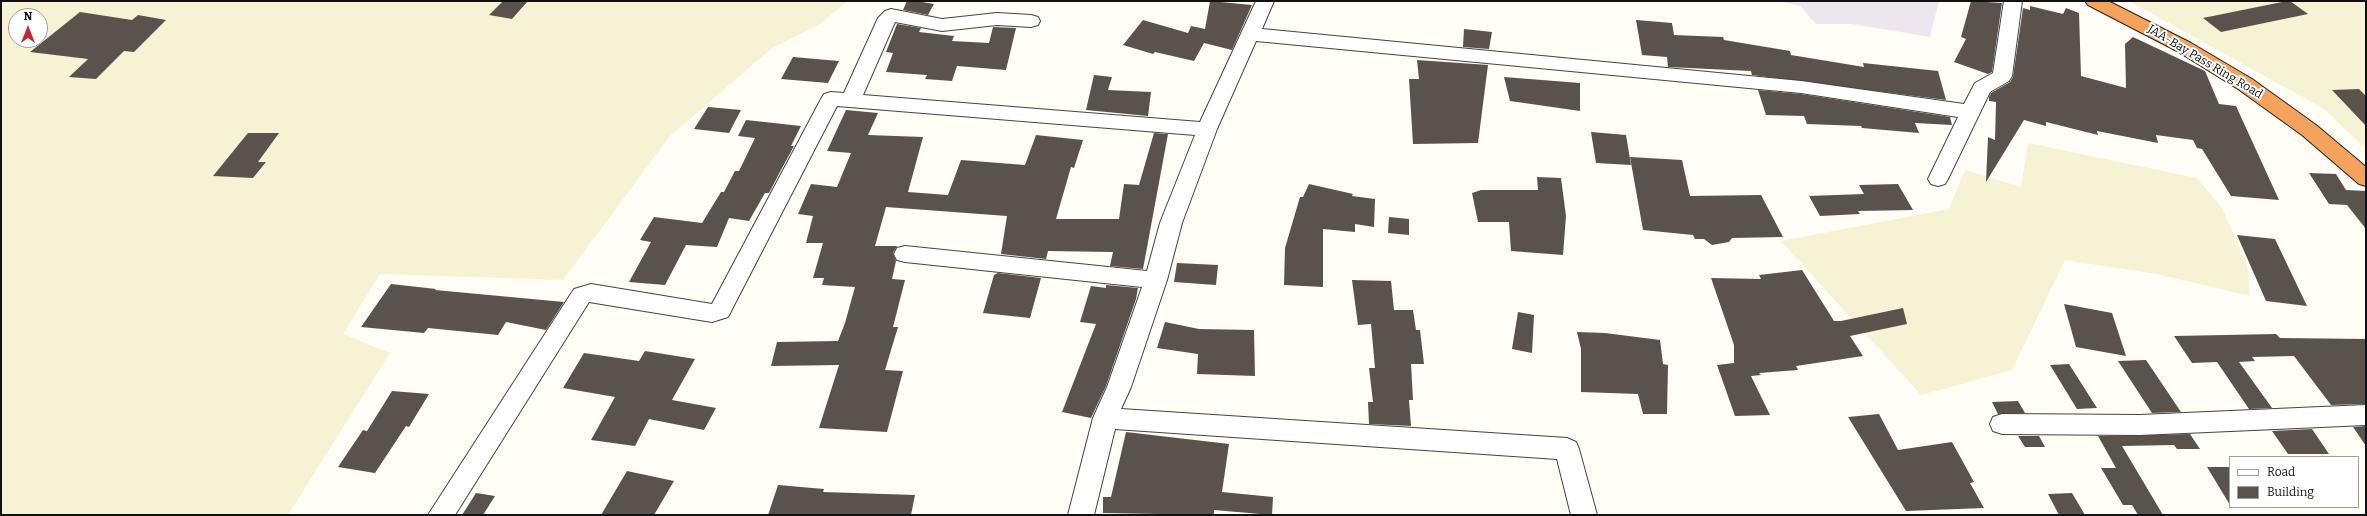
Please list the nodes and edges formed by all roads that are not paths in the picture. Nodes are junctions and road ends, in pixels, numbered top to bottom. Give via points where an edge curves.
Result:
1 (1265, 1) edge
2 (2013, 1) edge
3 (2094, 1) edge
4 (1031, 21) dead end
5 (1250, 34) junction
6 (851, 101) junction
7 (1971, 112) junction
8 (1207, 128) junction
9 (1938, 179) dead end
10 (2366, 179) edge
11 (905, 254) dead end
12 (1156, 280) junction
13 (2366, 415) edge
14 (1105, 418) junction
15 (2002, 424) dead end
16 (441, 515) edge
17 (1081, 515) edge
18 (1584, 515) edge

1 - 5 street
2 - 7 street via 2002,76 1982,88
3 - 10 highway, JAA-Bay Pass Ring Road via 2184,47 2245,84 2309,130
4 - 6 street via 997,19 942,25 891,15
5 - 7 street via 1801,87
5 - 8 street
6 - 8 street
6 - 16 street via 834,98 829,101 720,311 712,312 591,293 582,295
7 - 9 street
8 - 12 street via 1171,223
11 - 12 street
12 - 14 street via 1119,387
13 - 15 street via 2140,425
14 - 17 street
14 - 18 street via 1567,449

